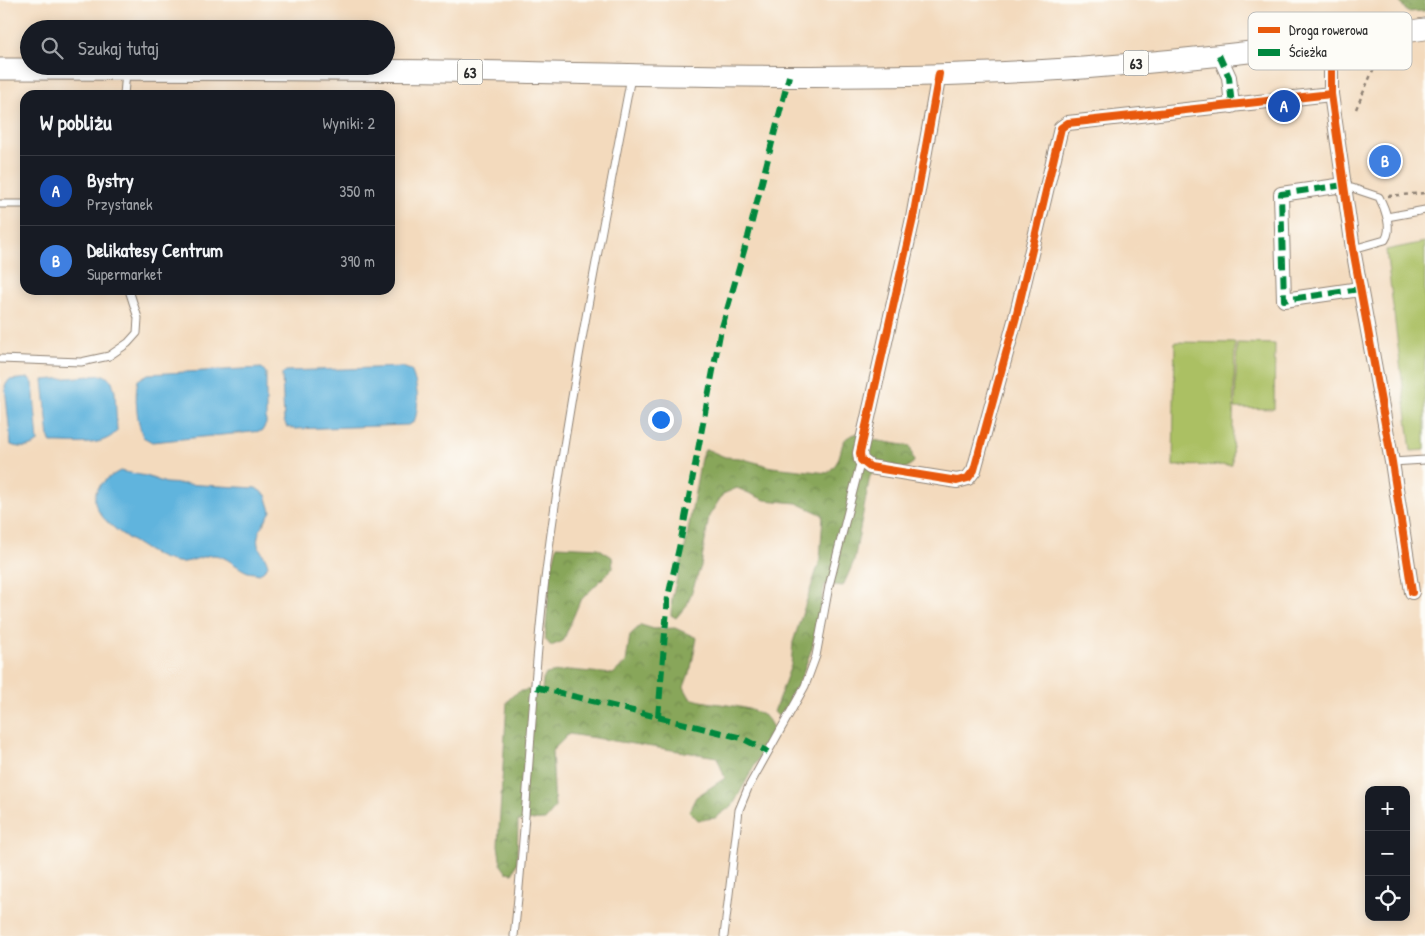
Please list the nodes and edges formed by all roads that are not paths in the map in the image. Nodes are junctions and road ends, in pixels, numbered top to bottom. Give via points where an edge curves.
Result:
1 (1425, 29) edge
2 (1412, 31) edge
3 (1248, 52) edge
4 (1219, 55) junction
5 (0, 69) edge
6 (20, 69) edge
7 (1331, 70) edge
8 (395, 71) edge
9 (939, 74) junction
10 (126, 75) edge
11 (632, 75) junction
12 (124, 90) edge
13 (1331, 94) junction
14 (1232, 106) junction
15 (1344, 187) junction
16 (0, 204) edge
17 (20, 204) edge
18 (1425, 210) edge
19 (1387, 217) junction
20 (1352, 249) junction
21 (1360, 289) junction
22 (131, 295) edge
23 (0, 359) edge
24 (861, 460) junction
25 (1425, 460) edge
26 (1392, 462) junction
27 (1412, 592) dead end
28 (514, 936) edge
29 (724, 936) edge

1 - 2 main road, 63
3 - 4 main road, 63
4 - 9 main road, 63 via 1081,68
4 - 14 street via 1229,77
5 - 6 main road, 63
7 - 13 street
8 - 11 main road, 63
9 - 11 main road, 63
9 - 24 street via 913,218
10 - 12 lane
11 - 28 lane via 587,314 546,573
13 - 14 street
13 - 15 street
14 - 24 street via 1068,123 1062,128 1016,317 974,470 968,478 957,481 870,467
15 - 19 lane via 1379,197
15 - 20 street
15 - 21 street via 1281,194 1284,300
16 - 17 lane
18 - 19 lane
19 - 20 lane via 1388,233 1384,240
20 - 21 street
21 - 26 street
22 - 23 lane via 138,318 137,333 109,356 81,362
24 - 29 lane via 829,586 816,656 805,686 739,810
25 - 26 lane
26 - 27 street

